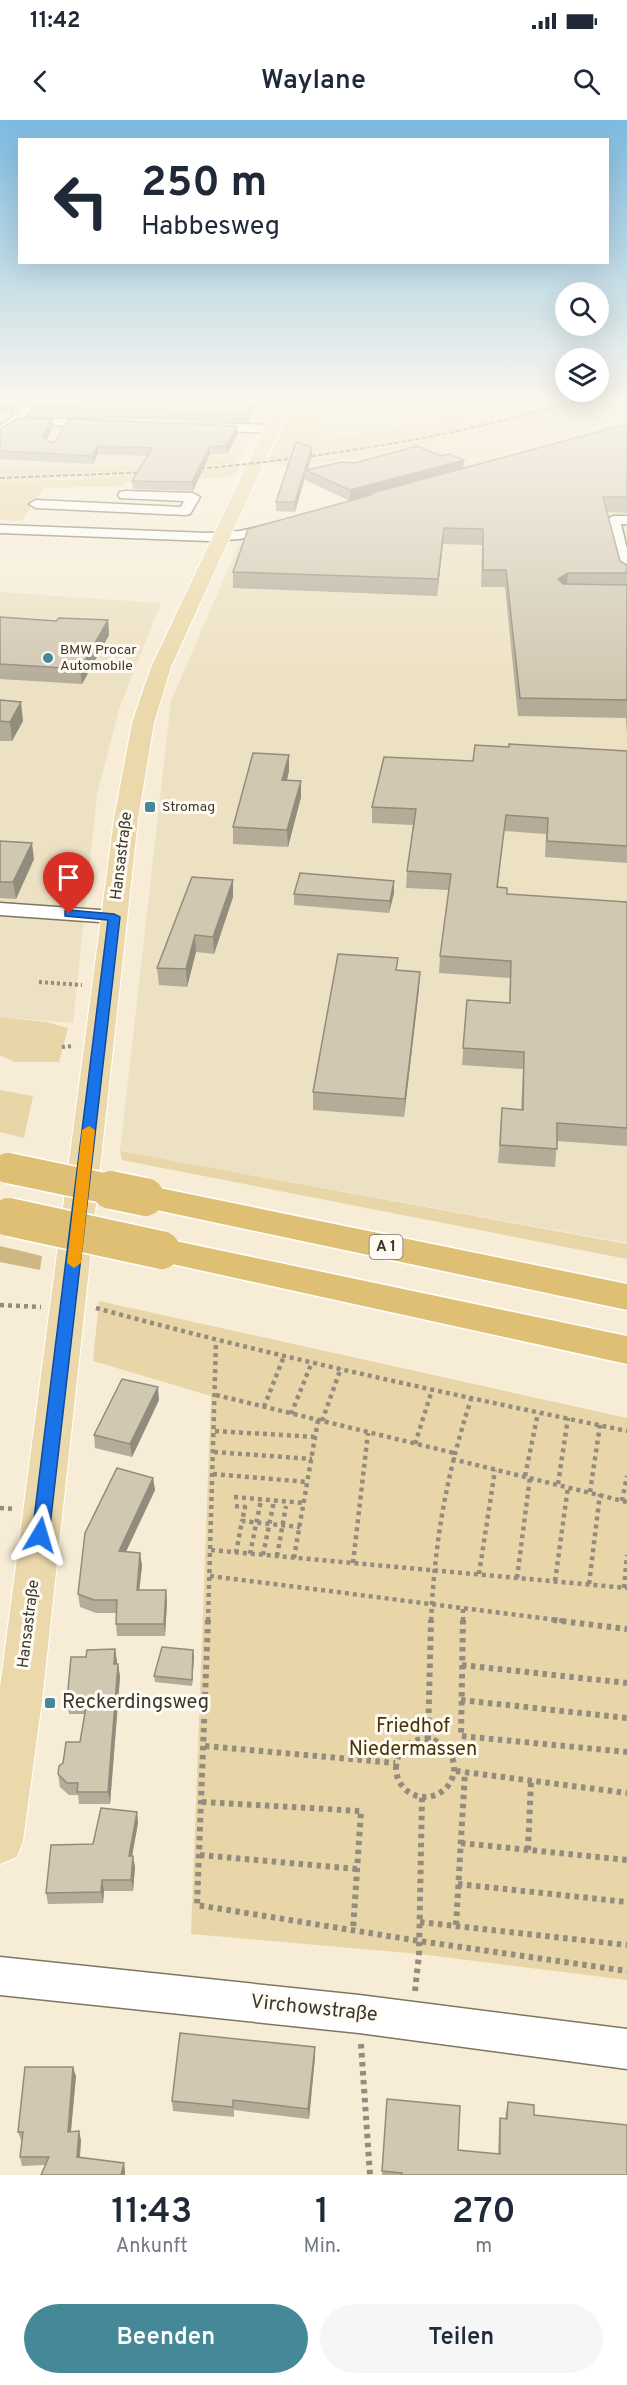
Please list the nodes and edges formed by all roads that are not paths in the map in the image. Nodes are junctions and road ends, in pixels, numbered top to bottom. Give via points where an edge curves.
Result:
1 (125, 495) dead end
2 (241, 495) edge
3 (36, 504) dead end
4 (185, 511) junction
5 (627, 520) edge
6 (294, 521) edge
7 (0, 529) edge
8 (225, 530) junction
9 (174, 537) junction
10 (627, 577) edge
11 (0, 909) edge
12 (114, 917) junction
13 (4, 1167) edge
14 (5, 1216) edge
15 (627, 1297) edge
16 (627, 1350) edge
17 (0, 1842) edge
18 (0, 1976) edge
19 (627, 2049) edge

1 - 4 street via 193,497
2 - 8 main road, Hansastraße
3 - 4 street
4 - 9 street
5 - 10 street via 613,520
6 - 8 street via 251,533
7 - 9 street
8 - 9 street
8 - 12 main road, Hansastraße via 161,667 143,723
11 - 12 street
12 - 17 main road, Hansastraße
13 - 15 highway, A 1, bridge
14 - 16 highway, bridge
18 - 19 street, Virchowstraße via 411,2020

